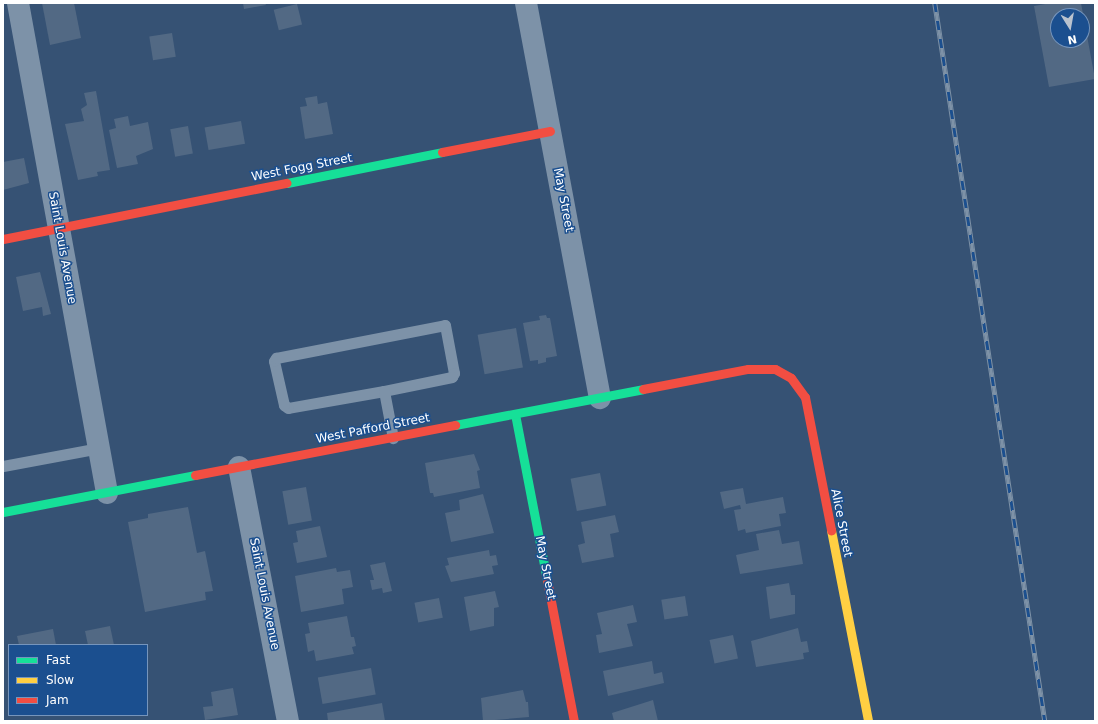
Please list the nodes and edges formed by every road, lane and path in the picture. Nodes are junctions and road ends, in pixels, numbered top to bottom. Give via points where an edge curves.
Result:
1 (18, 3) edge
2 (526, 3) edge
3 (550, 131) junction
4 (59, 229) junction
5 (3, 239) edge
6 (748, 369) joint
7 (384, 391) junction
8 (600, 398) junction
9 (515, 414) junction
10 (393, 438) junction
11 (99, 448) junction
12 (3, 466) edge
13 (239, 467) junction
14 (107, 493) junction
15 (3, 512) edge
16 (288, 721) edge
17 (574, 721) edge
18 (868, 721) edge

1 - 4 street, Saint Louis Avenue
2 - 3 street, May Street
3 - 4 street, West Fogg Street
3 - 8 street, May Street
4 - 5 street, West Fogg Street
4 - 11 street, Saint Louis Avenue
6 - 8 street, West Pafford Street
6 - 18 street, Alice Street via 775,369 791,378 805,397
7 - 7 lane via 452,377 454,373 445,325 276,358 274,361 284,405 288,408
7 - 10 lane
8 - 9 street, West Pafford Street
9 - 10 street, West Pafford Street
9 - 17 street, May Street
10 - 13 street, West Pafford Street
11 - 12 lane
11 - 14 street, Saint Louis Avenue
13 - 14 street, West Pafford Street
13 - 16 street, Saint Louis Avenue
14 - 15 street, West Pafford Street

